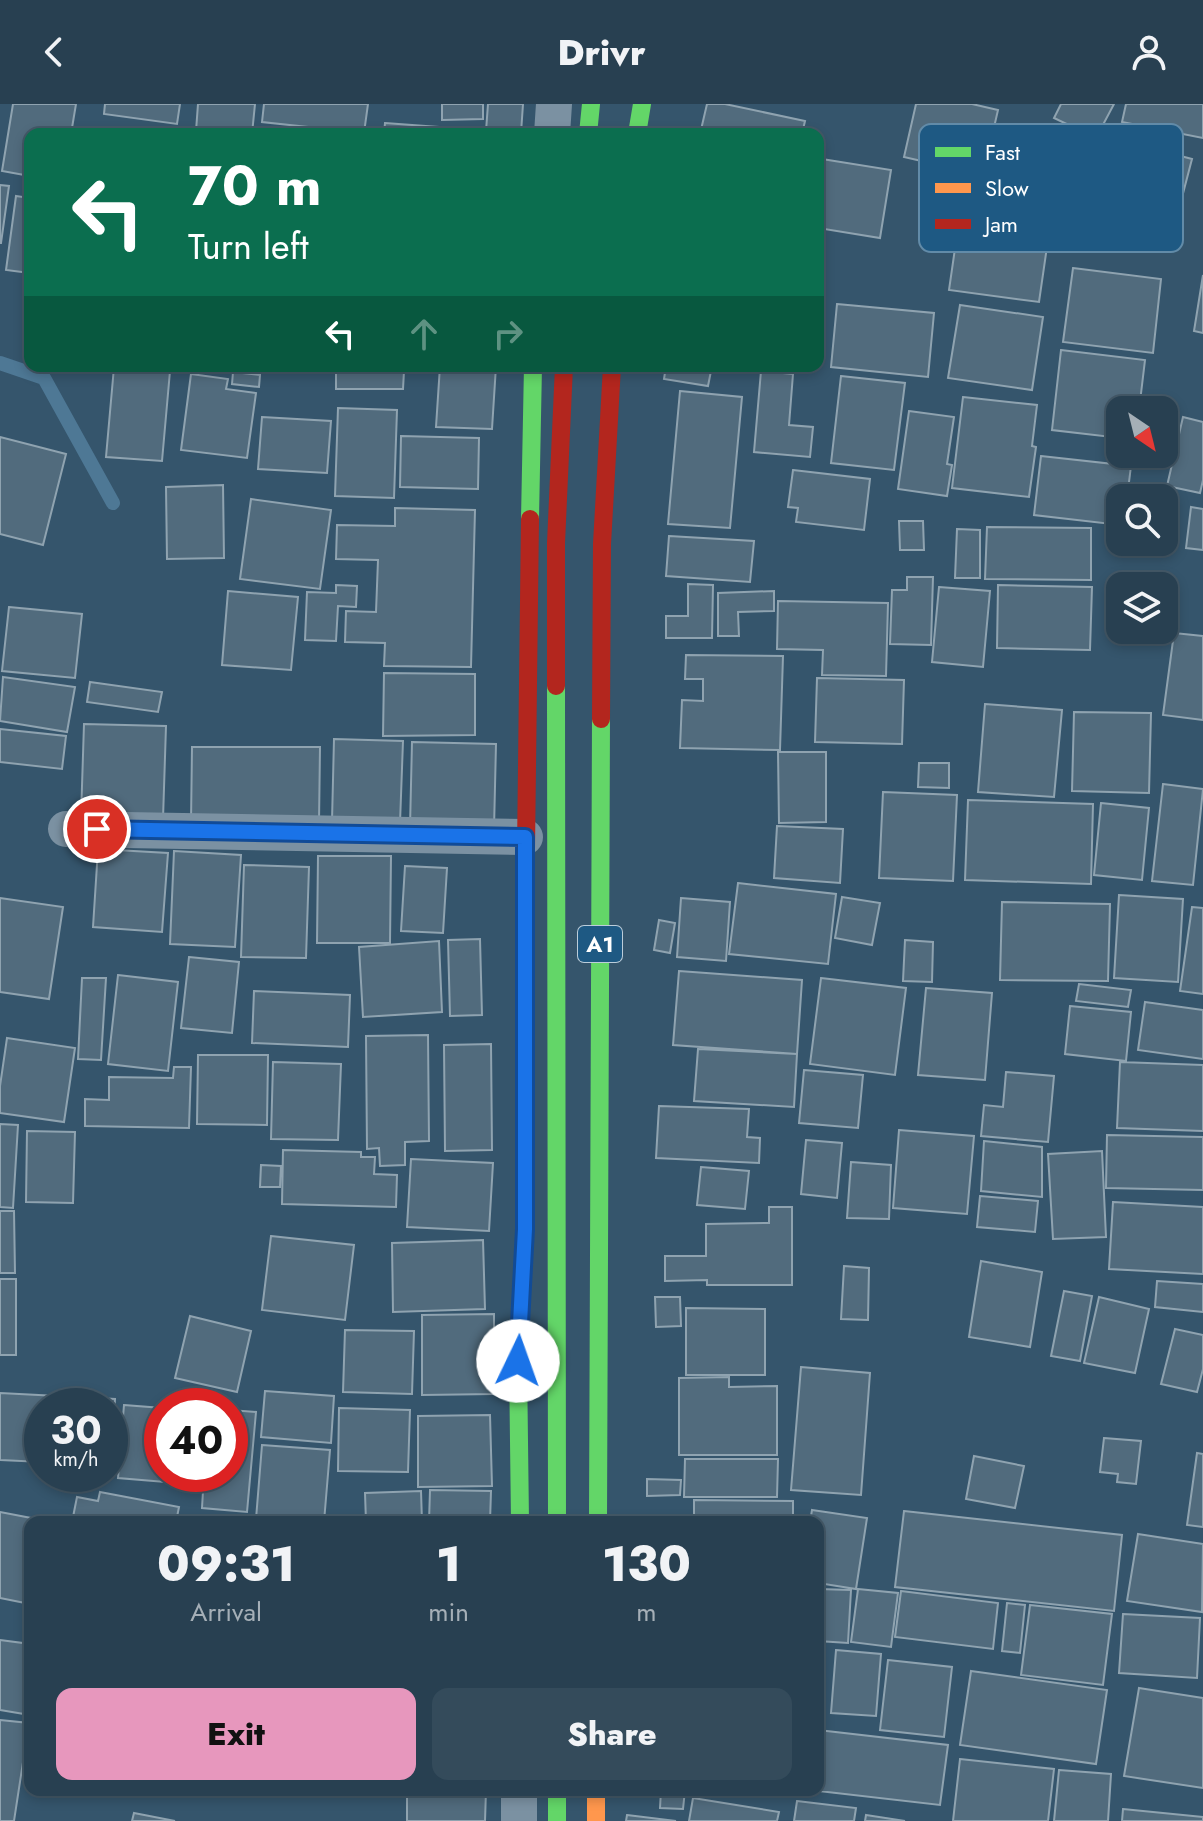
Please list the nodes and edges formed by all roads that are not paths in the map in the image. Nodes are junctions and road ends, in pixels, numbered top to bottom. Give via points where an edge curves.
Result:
1 (554, 104) edge
2 (591, 104) edge
3 (642, 104) edge
4 (552, 128) edge
5 (589, 128) edge
6 (638, 128) edge
7 (533, 372) edge
8 (564, 372) edge
9 (612, 372) edge
10 (66, 829) dead end
11 (525, 837) junction
12 (520, 1516) edge
13 (557, 1516) edge
14 (598, 1516) edge
15 (519, 1796) edge
16 (557, 1796) edge
17 (596, 1796) edge
18 (519, 1821) edge
19 (557, 1821) edge
20 (596, 1821) edge

1 - 4 street
2 - 5 main road
3 - 6 main road
7 - 11 main road
8 - 13 main road, A1 via 556,543
9 - 14 main road, A1 via 602,544
10 - 11 street
11 - 12 main road
15 - 18 street
16 - 19 main road
17 - 20 main road

